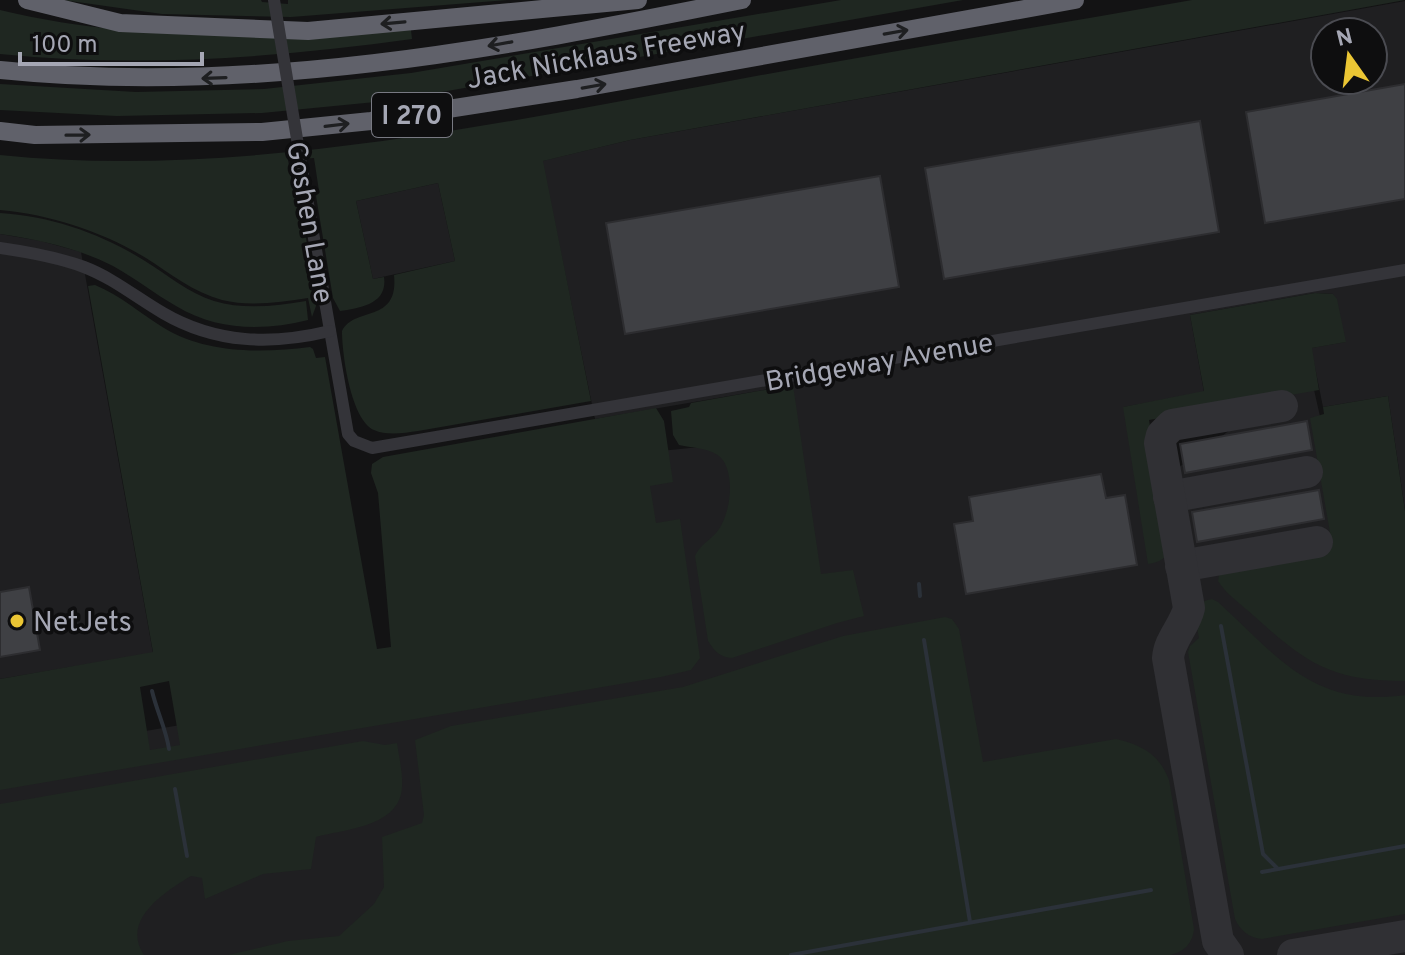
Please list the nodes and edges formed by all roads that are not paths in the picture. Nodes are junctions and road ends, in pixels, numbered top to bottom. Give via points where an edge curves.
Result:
1 (27, 0) edge
2 (274, 0) edge
3 (638, 0) edge
4 (742, 0) edge
5 (1075, 0) edge
6 (0, 70) edge
7 (0, 131) edge
8 (0, 248) edge
9 (1405, 270) edge
10 (330, 331) junction
11 (354, 441) joint

3 -> 1 highway via 308,31 120,23
2 - 10 street, Goshen Lane, bridge
4 -> 6 highway, Jack Nicklaus Freeway / I 270 via 442,54 286,73 75,78
7 -> 5 highway, Jack Nicklaus Freeway / I 270 via 262,132 371,121
8 - 10 street via 85,267 205,333 292,340
9 - 11 street, Bridgeway Avenue via 420,441 372,448
10 - 11 street, Goshen Lane via 345,424

